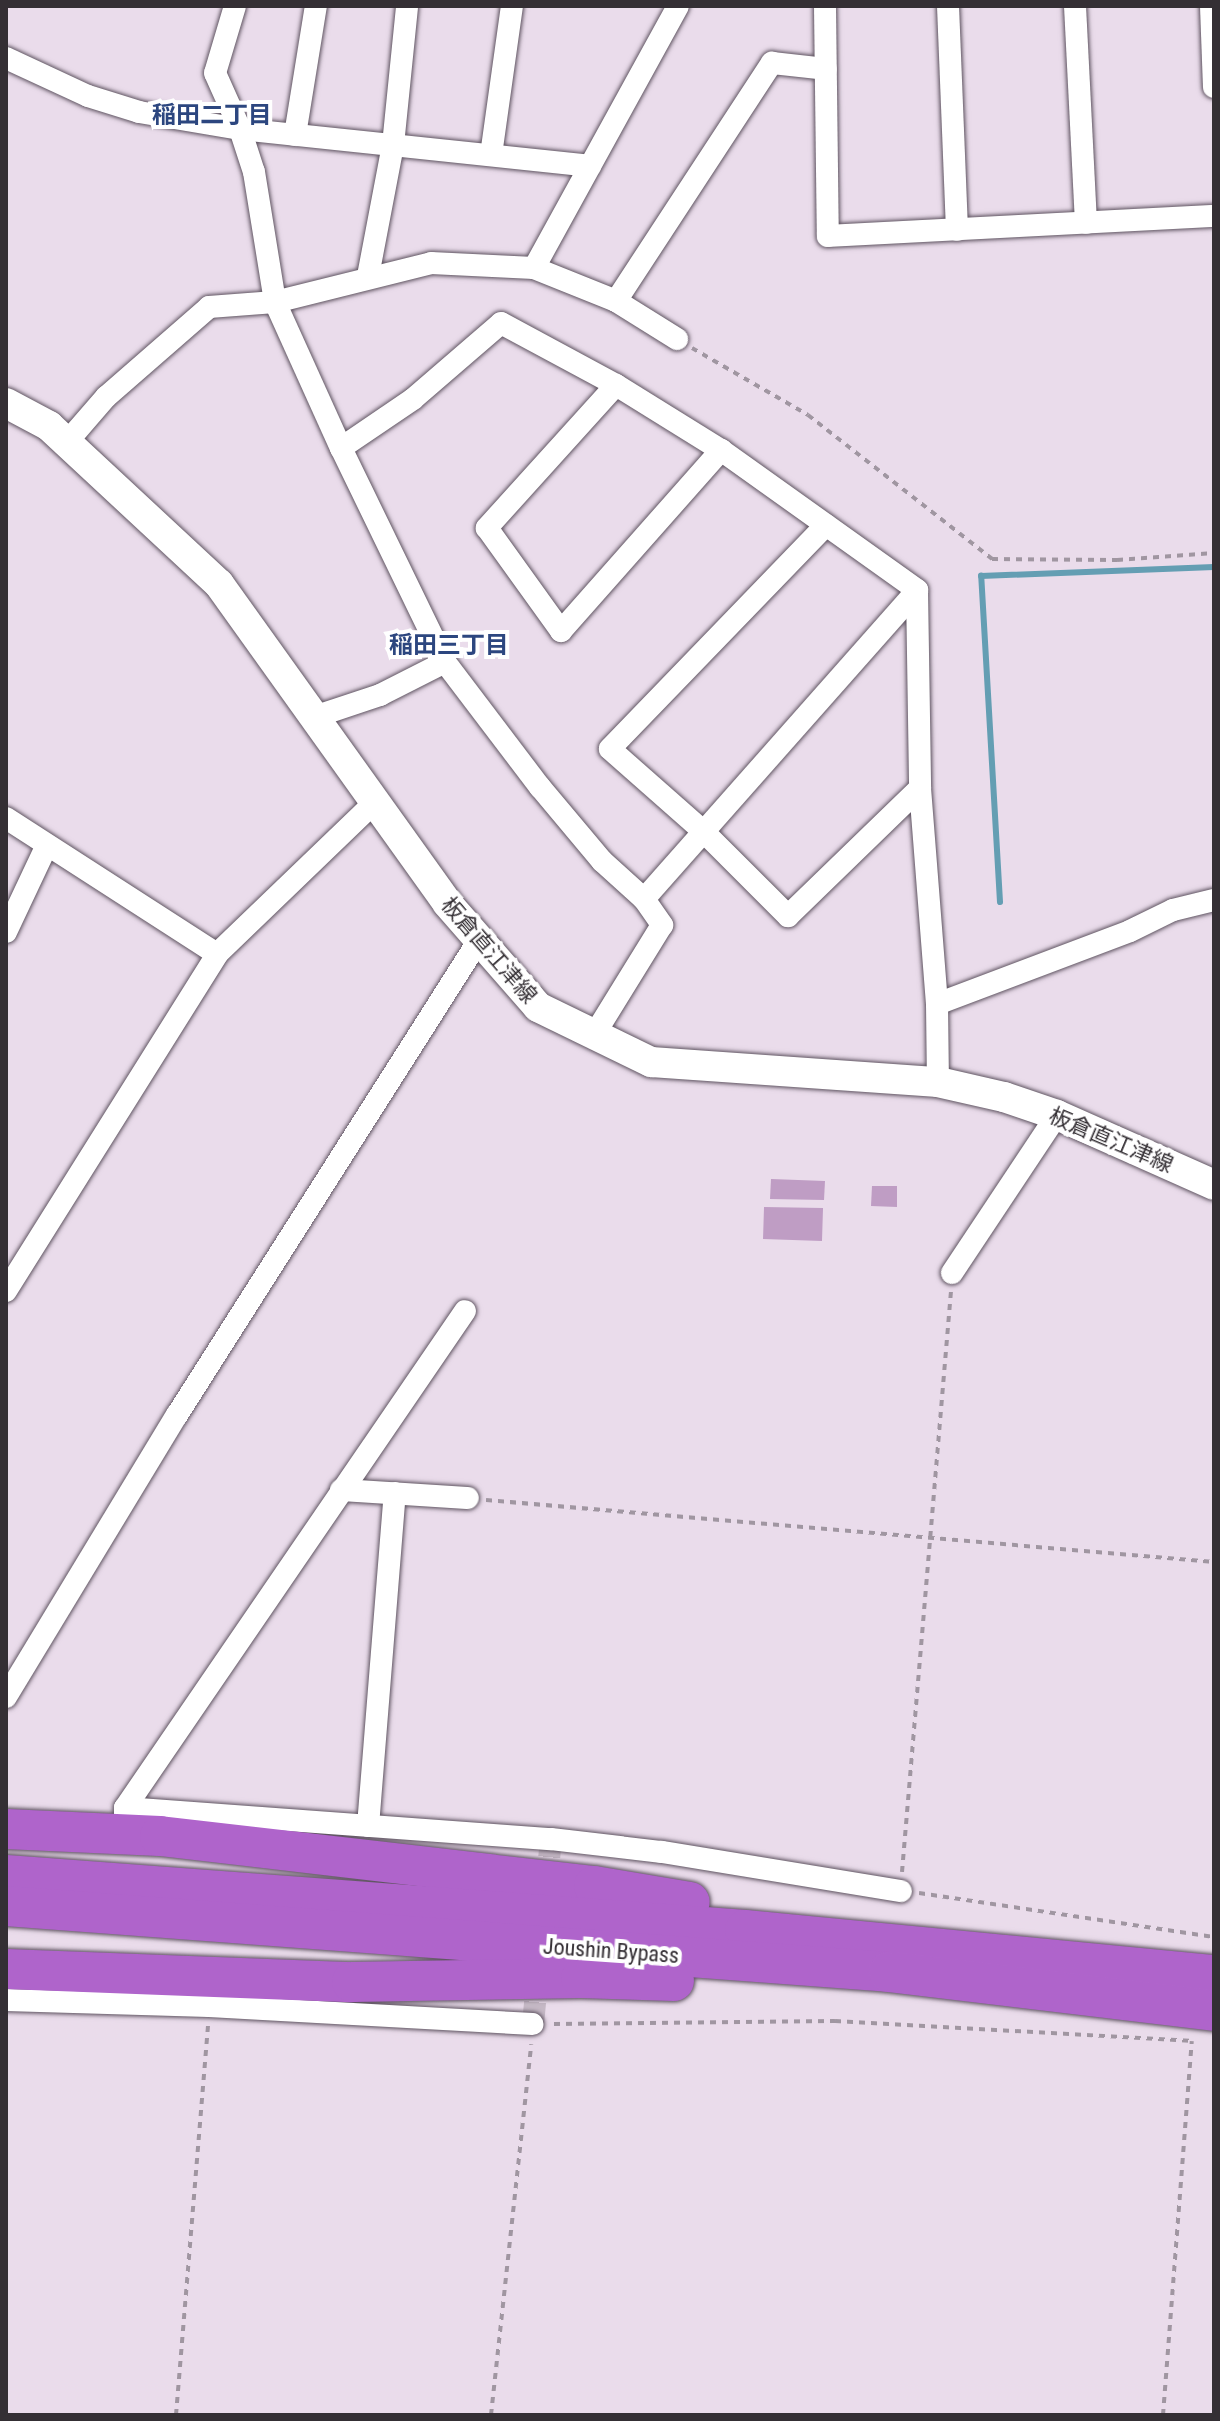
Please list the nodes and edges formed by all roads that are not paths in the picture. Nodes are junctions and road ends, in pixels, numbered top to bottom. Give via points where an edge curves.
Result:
1 (235, 6) edge
2 (316, 6) edge
3 (407, 6) edge
4 (512, 6) edge
5 (678, 6) edge
6 (825, 6) edge
7 (948, 6) edge
8 (1075, 6) edge
9 (1211, 6) edge
10 (6, 58) edge
11 (826, 69) junction
12 (1214, 87) edge
13 (240, 129) junction
14 (295, 135) junction
15 (393, 145) junction
16 (491, 155) junction
17 (590, 166) junction
18 (1214, 216) edge
19 (1086, 223) junction
20 (957, 230) junction
21 (534, 268) junction
22 (368, 276) junction
23 (616, 301) junction
24 (275, 302) junction
25 (677, 339) road end
26 (616, 385) junction
27 (6, 403) edge
28 (67, 442) junction
29 (341, 448) junction
30 (721, 450) junction
31 (826, 525) junction
32 (917, 590) junction
33 (445, 662) junction
34 (314, 717) junction
35 (920, 788) junction
36 (375, 802) junction
37 (6, 818) edge
38 (704, 832) junction
39 (46, 847) junction
40 (644, 899) junction
41 (1214, 900) edge
42 (6, 932) edge
43 (479, 940) junction
44 (217, 954) junction
45 (937, 1004) junction
46 (594, 1035) junction
47 (938, 1082) junction
48 (1057, 1115) junction
49 (1214, 1185) edge
50 (952, 1273) road end
51 (6, 1291) edge
52 (465, 1311) dead end
53 (341, 1490) junction
54 (395, 1493) junction
55 (468, 1498) road end
56 (6, 1697) edge
57 (125, 1821) junction
58 (368, 1826) junction
59 (6, 1829) edge
60 (6, 1875) edge
61 (901, 1891) road end
62 (90, 1896) junction
63 (6, 1906) edge
64 (745, 1930) junction
65 (1214, 1975) edge
66 (11, 1983) edge
67 (1018, 1986) junction
68 (1214, 2011) edge
69 (533, 2024) road end

1 - 13 street via 215,73
2 - 14 street
3 - 15 street
4 - 16 street
5 - 17 street
6 - 11 street
7 - 20 street
8 - 19 street
9 - 12 street
10 - 13 street via 88,96 139,112
11 - 20 street via 828,236
11 - 23 street via 772,63
13 - 14 street
13 - 24 street via 254,172
14 - 15 street
15 - 16 street
15 - 22 street
16 - 17 street
17 - 21 street
18 - 19 street
19 - 20 street
21 - 22 street via 431,263
21 - 23 street
22 - 24 street
23 - 25 street
24 - 28 street via 209,307 106,397
24 - 29 street
26 - 29 street via 501,323 413,399
26 - 30 street
26 - 30 street via 487,528 561,631
27 - 28 main road, 板倉直江津線
28 - 34 main road, 板倉直江津線 via 219,584
29 - 33 street
30 - 31 street
31 - 32 street
31 - 38 street via 610,749
32 - 35 street
32 - 38 street
33 - 34 street via 380,695
33 - 40 street via 602,861
34 - 36 main road, 板倉直江津線
35 - 38 street via 788,916
35 - 45 street
36 - 43 main road, 板倉直江津線
36 - 44 street
37 - 39 street
38 - 40 street
39 - 42 street
39 - 44 street
40 - 46 street via 662,925
41 - 45 street via 1173,910
43 - 46 main road, 板倉直江津線 via 538,1007
43 - 56 street via 185,1402
44 - 51 street
45 - 47 street
46 - 47 main road, 板倉直江津線 via 651,1062
47 - 48 main road, 板倉直江津線
48 - 49 main road, 板倉直江津線
48 - 50 street
52 - 53 street
53 - 54 street
53 - 57 street
54 - 55 street
54 - 58 street
57 - 58 street
57 - 59 highway
57 - 64 highway via 691,1902
58 - 61 street via 662,1852
60 - 62 highway, Joushin Bypass
62 - 63 highway, Joushin Bypass
62 - 64 highway, Joushin Bypass
62 - 67 highway, Joushin Bypass
64 - 65 highway, Joushin Bypass
66 - 67 highway via 581,1978
66 - 69 street via 209,2006
67 - 68 highway, Joushin Bypass

